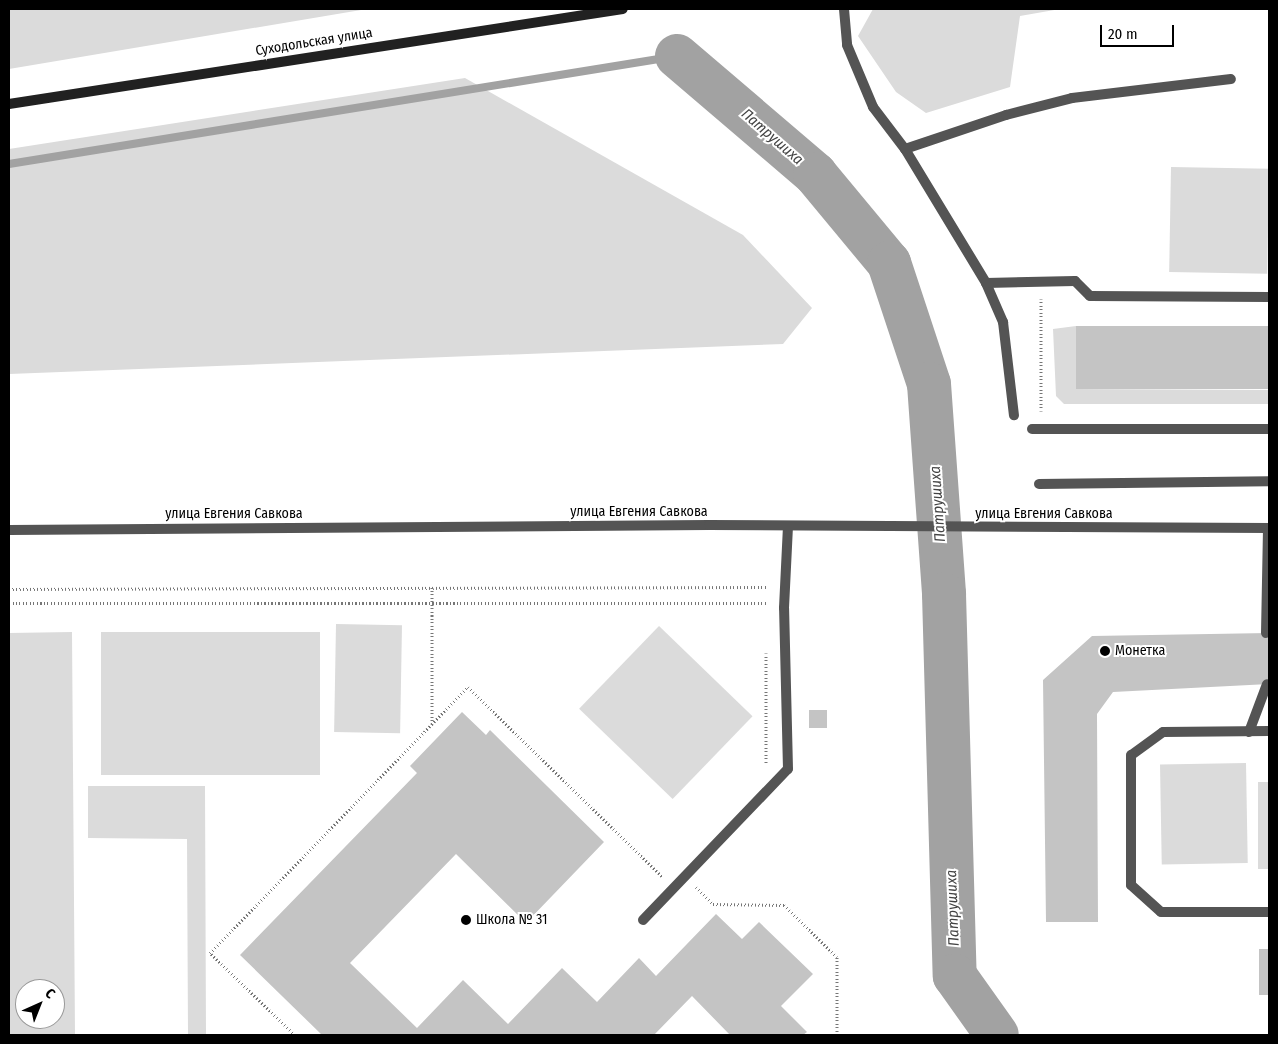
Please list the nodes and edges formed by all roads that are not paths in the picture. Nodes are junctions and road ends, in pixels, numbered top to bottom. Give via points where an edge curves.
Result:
1 (623, 9) edge
2 (844, 9) edge
3 (1232, 79) dead end
4 (9, 104) edge
5 (905, 149) junction
6 (986, 282) junction
7 (1269, 297) edge
8 (1014, 415) dead end
9 (1032, 428) dead end
10 (1269, 429) edge
11 (1269, 481) edge
12 (1039, 484) dead end
13 (788, 526) junction
14 (1269, 528) edge
15 (9, 530) edge
16 (1266, 633) dead end
17 (1267, 684) dead end
18 (1269, 731) edge
19 (1249, 732) junction
20 (1269, 912) edge
21 (643, 920) dead end

1 - 4 main road, Суходольская улица
2 - 5 street via 847,45 873,107
3 - 5 street via 1072,98 1006,115
5 - 6 street
6 - 7 street via 1075,281 1090,296
6 - 8 street via 1003,322
9 - 10 street
11 - 12 street
13 - 14 street, улица Евгения Савкова
13 - 15 street, улица Евгения Савкова
13 - 21 street via 784,603 788,768
14 - 16 street
17 - 19 street
18 - 19 street
19 - 20 street via 1163,732 1131,755 1131,885 1161,912

